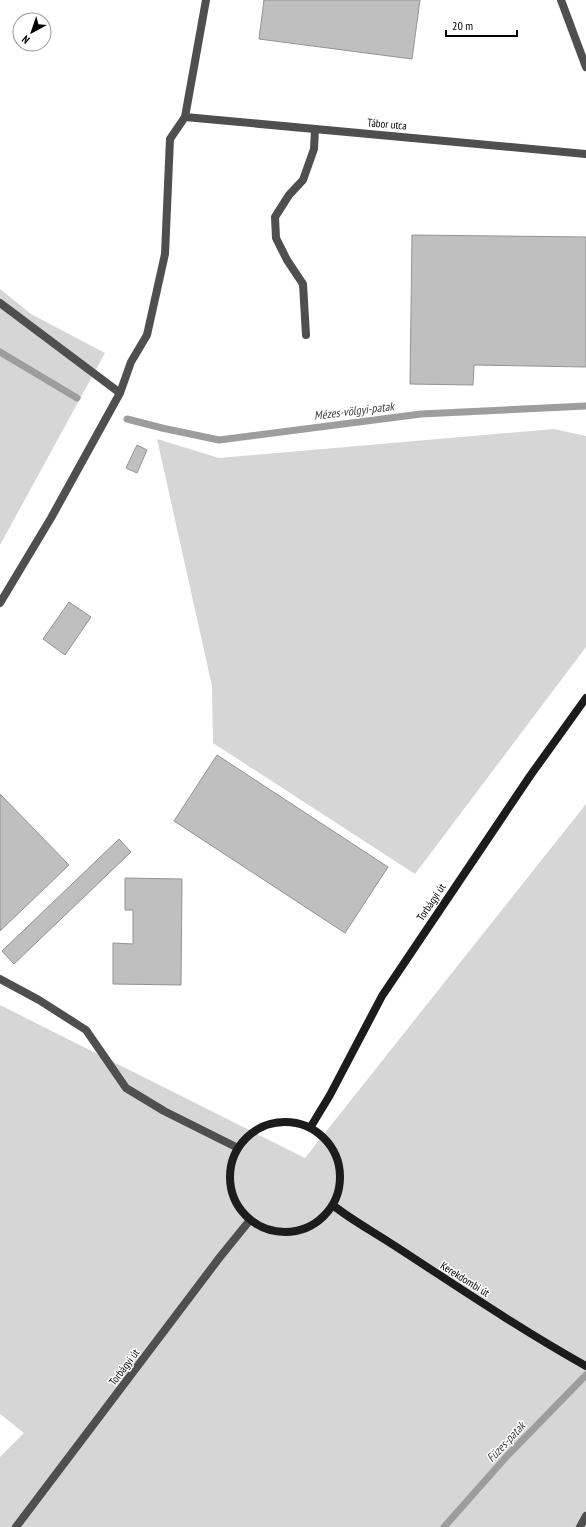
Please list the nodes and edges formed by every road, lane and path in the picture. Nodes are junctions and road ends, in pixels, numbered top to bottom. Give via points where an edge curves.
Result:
1 (206, 0) edge
2 (561, 0) edge
3 (586, 67) edge
4 (185, 117) junction
5 (315, 129) junction
6 (586, 154) edge
7 (0, 303) edge
8 (306, 335) dead end
9 (120, 393) junction
10 (0, 603) edge
11 (586, 698) edge
12 (0, 979) edge
13 (310, 1128) junction
14 (238, 1148) junction
15 (334, 1206) junction
16 (250, 1220) junction
17 (586, 1366) edge
18 (586, 1516) edge
19 (16, 1527) edge
20 (580, 1527) edge

1 - 4 street
2 - 3 street
4 - 5 street, Tábor utca
4 - 9 street via 170,139 165,254 147,335 131,362
5 - 6 street, Tábor utca
5 - 8 street via 314,149 303,180 289,195 275,217 276,238 302,284
7 - 9 street
9 - 10 street via 51,518
11 - 13 street, Torbágyi út via 530,776 382,996
12 - 14 street via 86,1030 126,1088 164,1111
13 - 14 street via 292,1122 278,1122 251,1133
13 - 15 street via 333,1148 340,1164 341,1182
14 - 16 street via 230,1169 232,1195 238,1207
15 - 16 street via 318,1222 304,1230 289,1233 259,1227
15 - 17 street, Kerekdombi út via 426,1268
16 - 19 street, Torbágyi út
18 - 20 street

